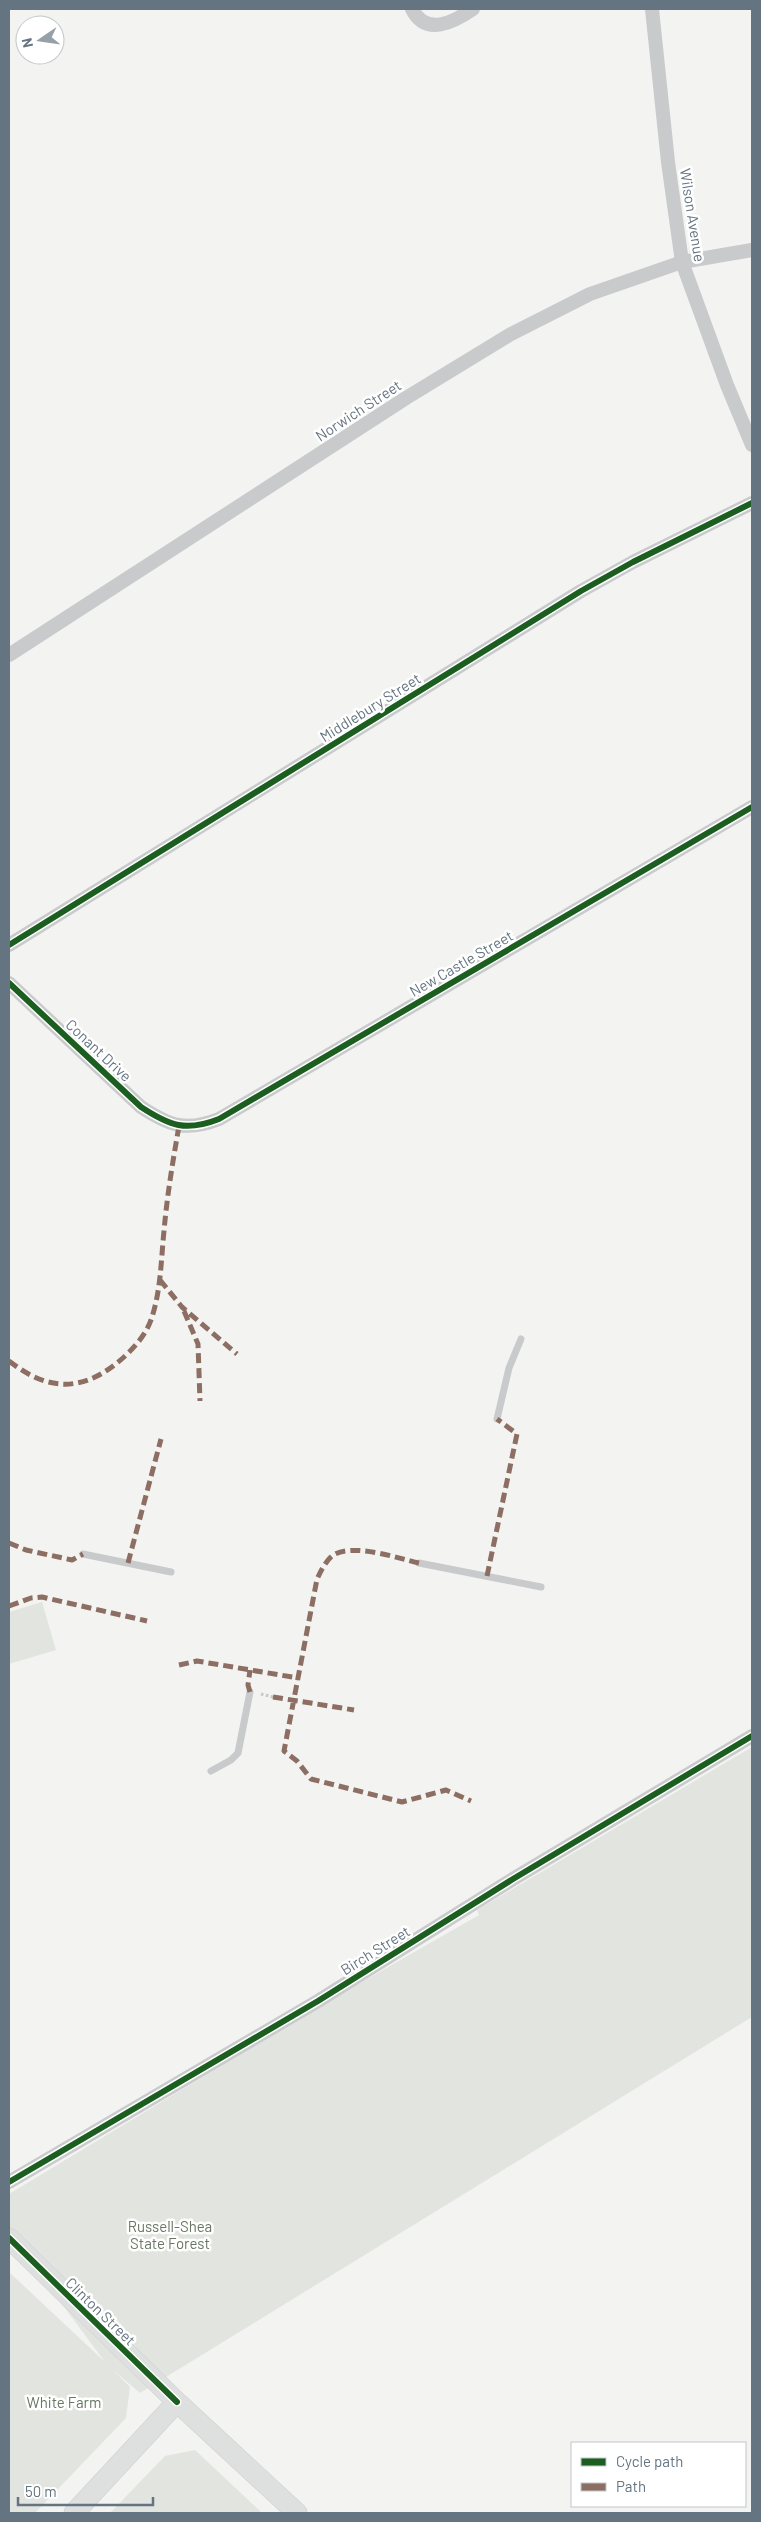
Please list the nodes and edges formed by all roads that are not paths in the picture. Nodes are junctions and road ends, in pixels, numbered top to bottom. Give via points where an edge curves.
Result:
1 (412, 9) edge
2 (473, 9) edge
3 (652, 9) edge
4 (752, 250) edge
5 (682, 262) junction
6 (752, 445) edge
7 (752, 503) edge
8 (9, 655) edge
9 (752, 807) edge
10 (9, 945) edge
11 (9, 982) edge
12 (179, 1126) joint
13 (520, 1340) dead end
14 (496, 1419) dead end
15 (83, 1554) dead end
16 (419, 1562) dead end
17 (170, 1572) dead end
18 (541, 1587) dead end
19 (250, 1692) dead end
20 (752, 1736) edge
21 (211, 1771) dead end
22 (9, 2182) edge
23 (9, 2238) edge
24 (177, 2402) junction
25 (74, 2513) edge
26 (297, 2513) edge

1 - 2 street via 420,19 438,26 456,21
3 - 5 street, Wilson Avenue
4 - 5 street, Norwich Street
5 - 6 street, Wilson Avenue
5 - 8 street, Norwich Street via 590,294 511,334 397,403
7 - 10 street, Middlebury Street via 581,591
9 - 12 street, New Castle Street via 219,1119 200,1126
11 - 12 street, Conant Drive via 141,1108
13 - 14 lane
15 - 17 lane
16 - 18 lane
19 - 21 lane via 238,1753
20 - 22 street, Birch Street via 513,1879 318,2001
23 - 24 main road, Clinton Street
24 - 25 main road
24 - 26 main road, Clinton Street

